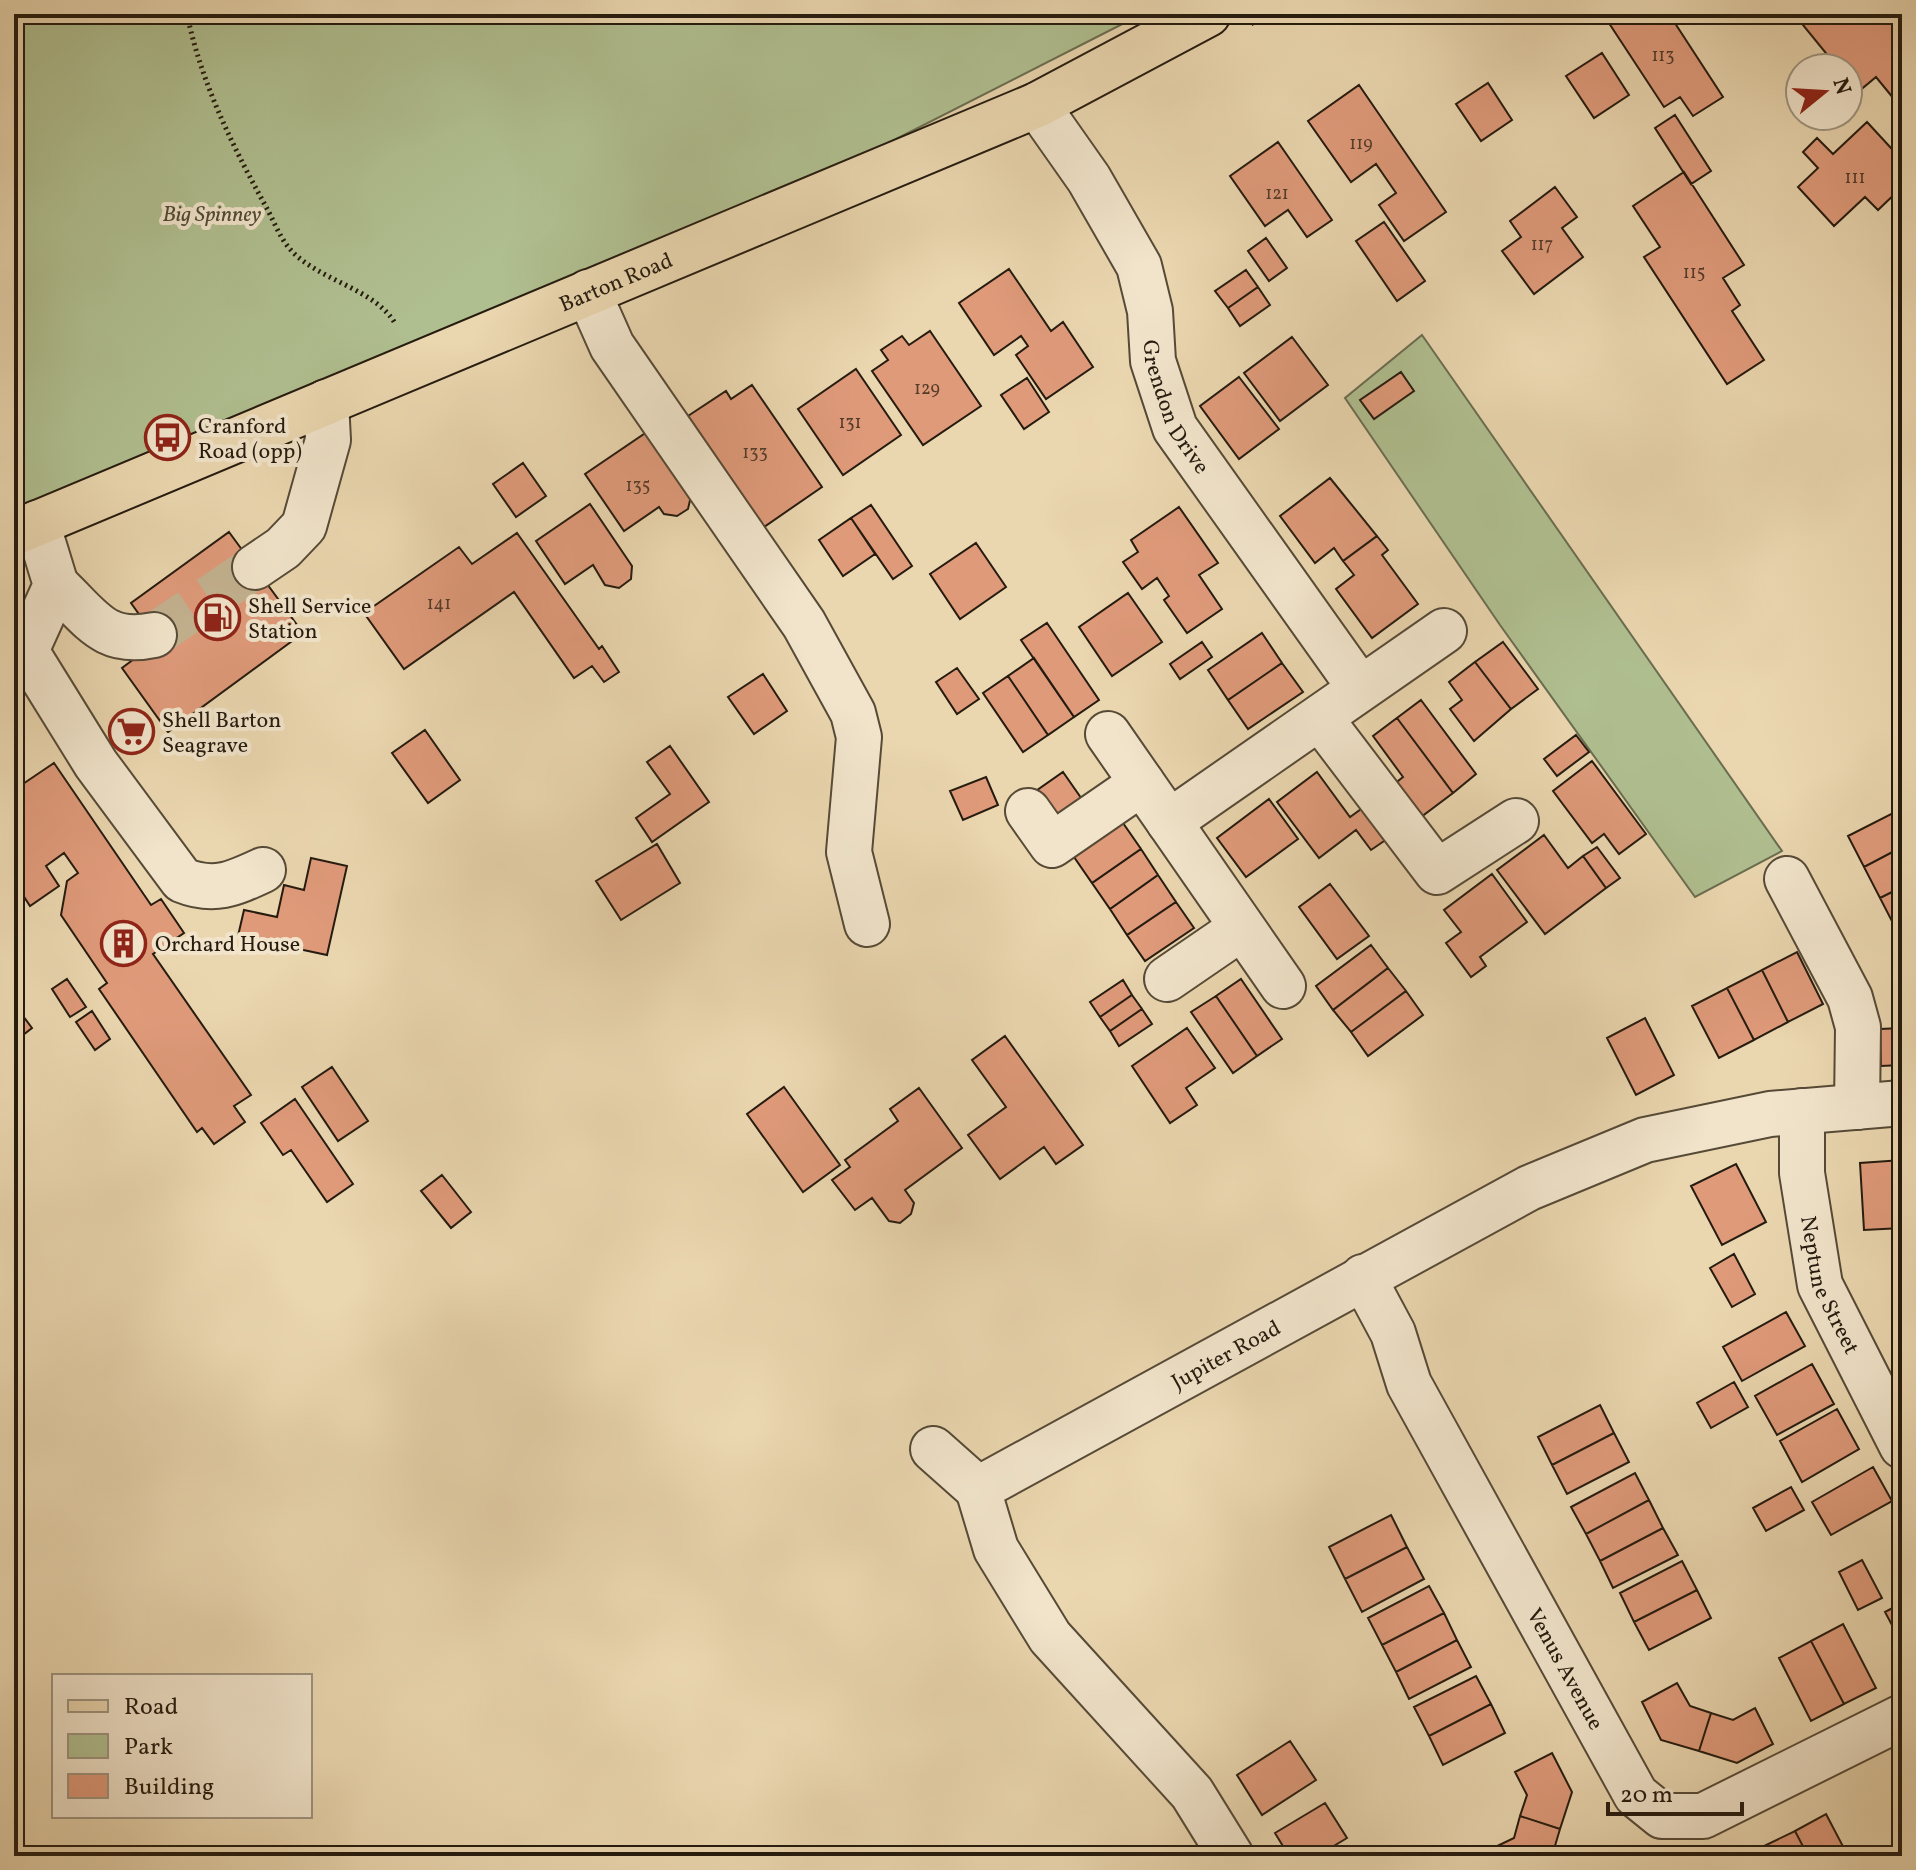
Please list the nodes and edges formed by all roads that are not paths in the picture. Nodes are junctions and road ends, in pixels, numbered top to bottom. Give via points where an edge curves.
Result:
1 (1208, 14) edge
2 (1037, 105) junction
3 (588, 292) junction
4 (326, 402) junction
5 (26, 528) edge
6 (255, 567) tunnel mouth
7 (56, 585) junction
8 (1444, 631) dead end
9 (154, 635) tunnel mouth
10 (1360, 688) junction
11 (1320, 718) junction
12 (1108, 734) dead end
13 (1142, 783) junction
14 (1028, 811) dead end
15 (1516, 821) dead end
16 (1169, 822) junction
17 (263, 870) dead end
18 (1787, 879) dead end
19 (867, 924) dead end
20 (1240, 929) junction
21 (1167, 979) dead end
22 (1283, 986) dead end
23 (1902, 1103) edge
24 (1857, 1107) junction
25 (1802, 1111) junction
26 (1363, 1277) junction
27 (1902, 1446) edge
28 (933, 1449) dead end
29 (978, 1489) junction
30 (1902, 1717) edge
31 (1231, 1856) edge

1 - 2 main road, Barton Road
2 - 3 main road, Barton Road
2 - 10 street, Grendon Drive via 1089,179 1139,266 1150,311 1153,361 1175,428
3 - 4 main road, Barton Road
3 - 19 street via 612,346 804,624 853,713 859,737 849,852
4 - 5 main road, Barton Road
4 - 6 street via 328,440 304,526
5 - 7 street
7 - 9 street via 113,637
7 - 17 street via 26,651 96,764 182,880 224,888
8 - 10 street
10 - 11 street
11 - 15 street via 1437,872
11 - 16 street
12 - 13 street
13 - 14 street via 1052,845
13 - 16 street
16 - 20 street
18 - 24 street via 1850,998 1858,1027
20 - 21 street
20 - 22 street
23 - 24 street, Jupiter Road
24 - 25 street, Jupiter Road
25 - 26 street, Jupiter Road via 1645,1140 1529,1188
25 - 27 street, Neptune Street via 1802,1173 1820,1285
26 - 29 street, Jupiter Road
26 - 30 street, Venus Avenue via 1393,1333 1409,1384 1636,1795 1662,1816 1703,1816
28 - 29 street
29 - 31 street via 996,1549 1050,1637 1192,1793

